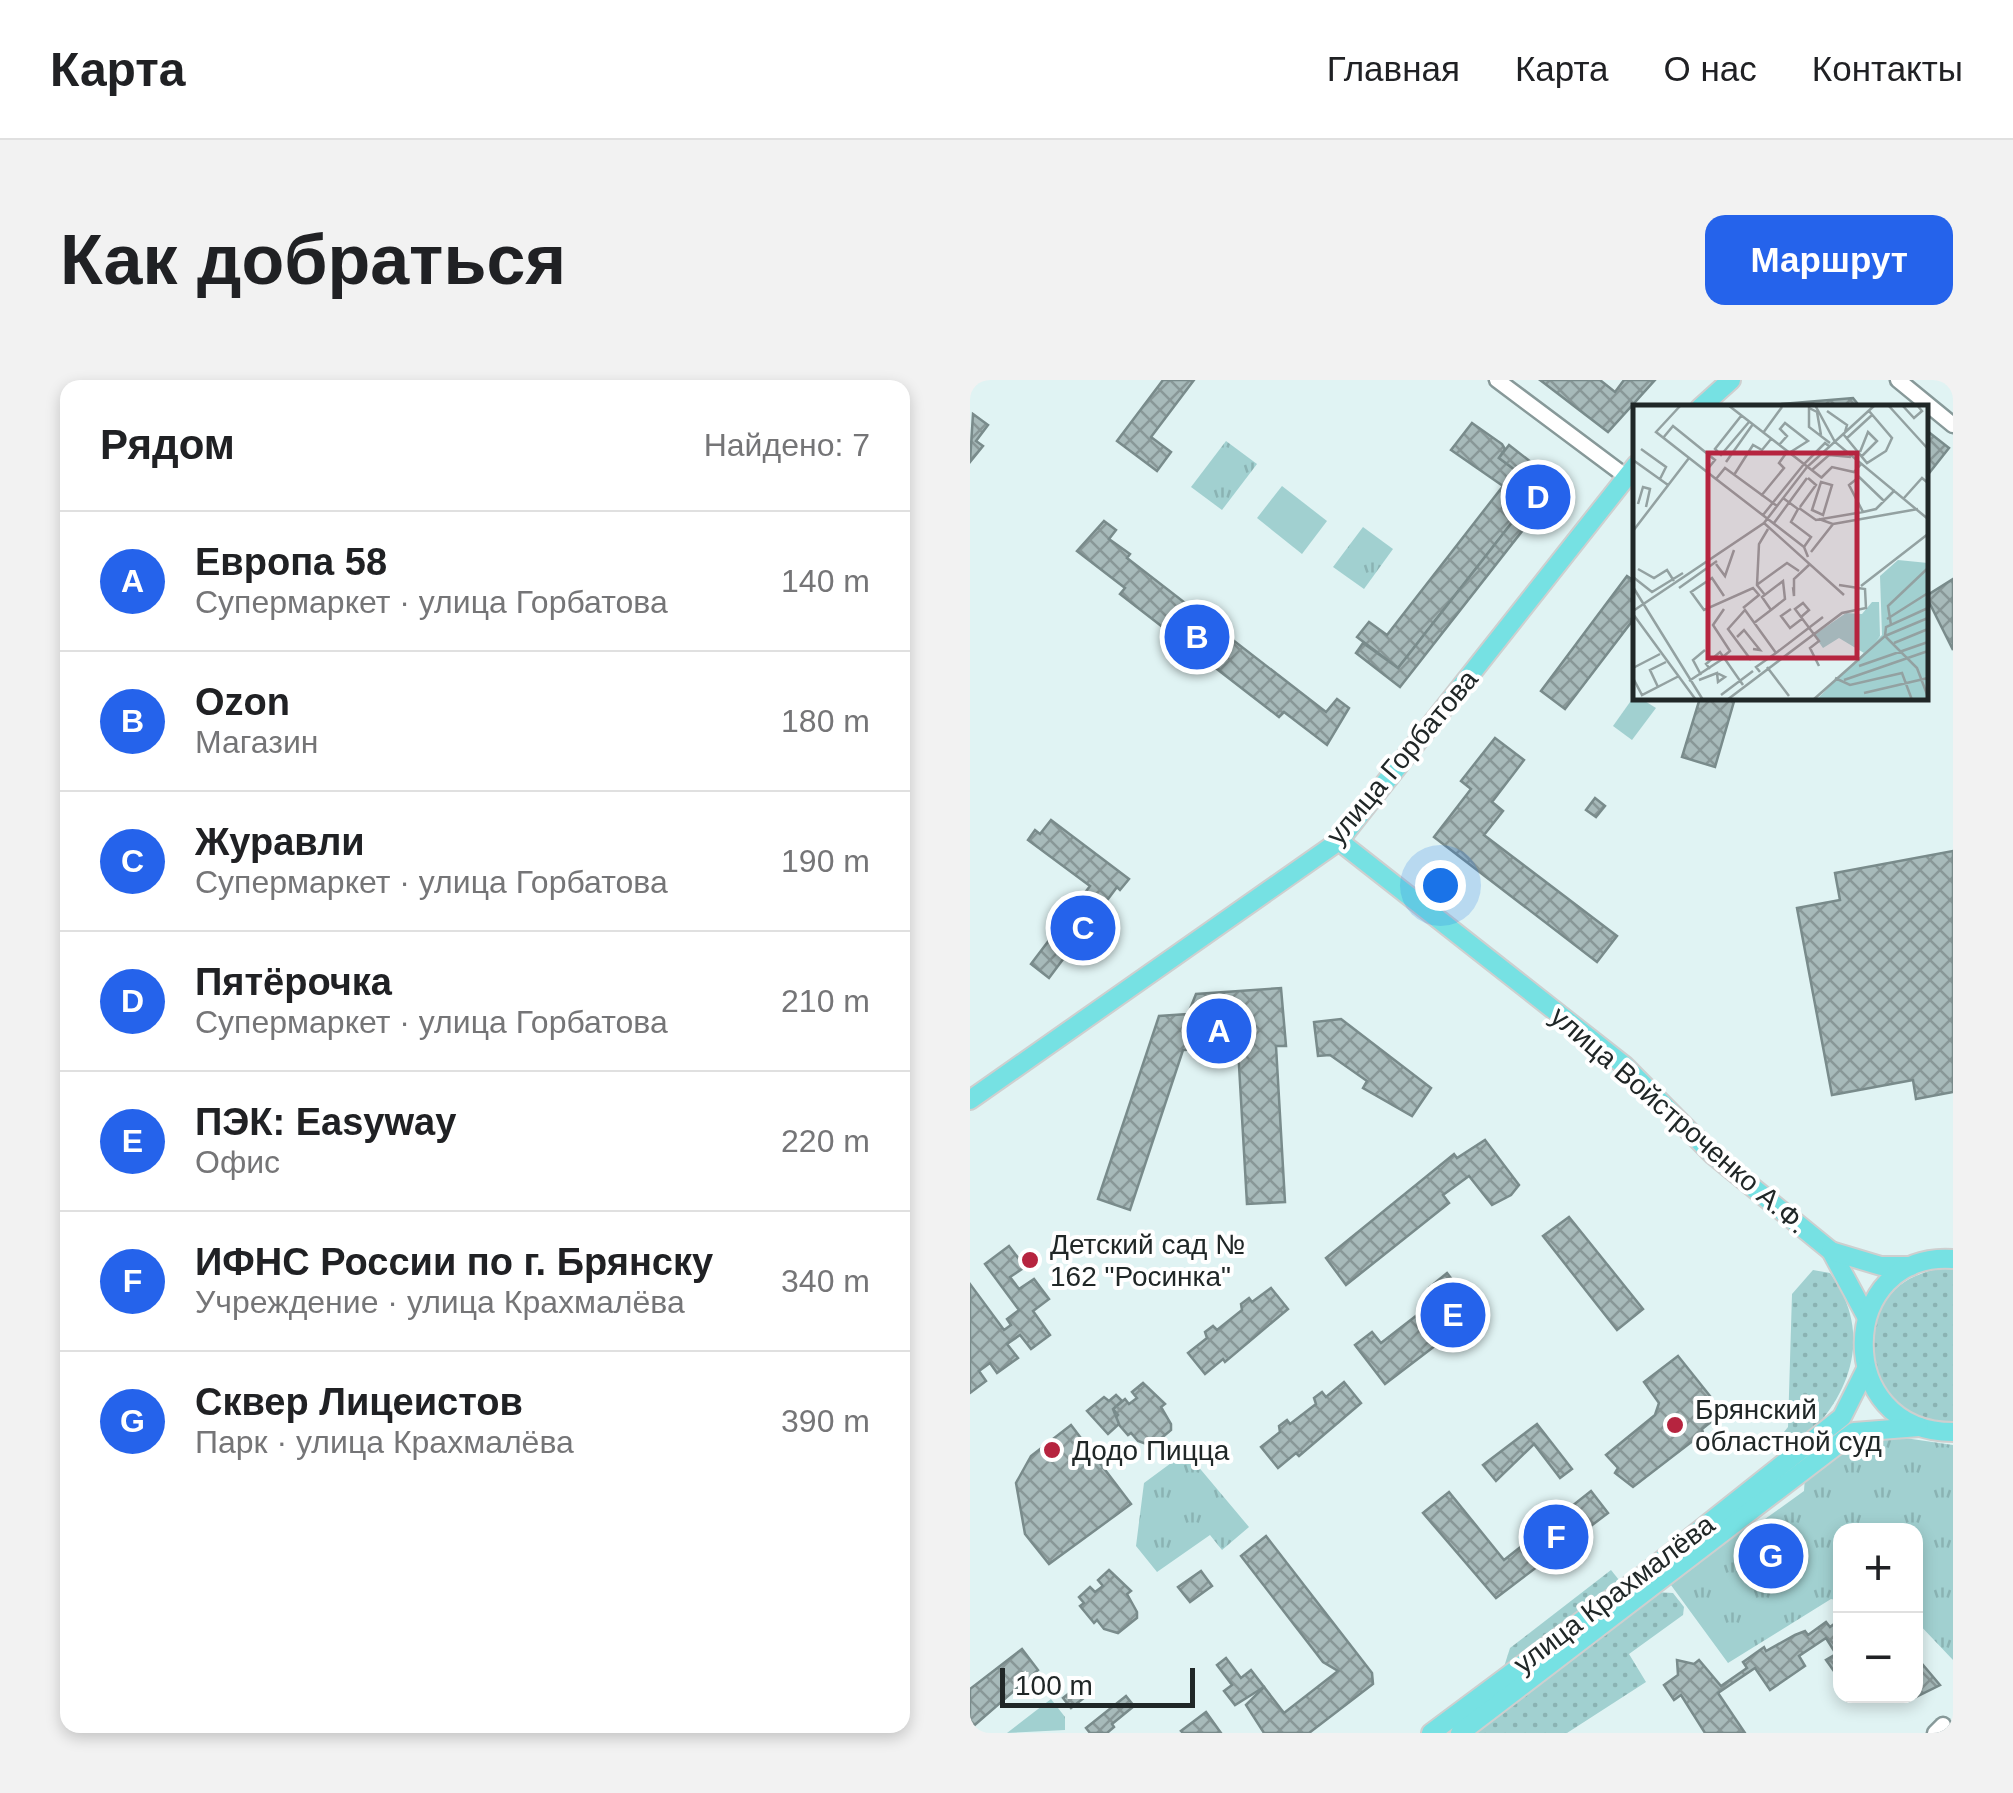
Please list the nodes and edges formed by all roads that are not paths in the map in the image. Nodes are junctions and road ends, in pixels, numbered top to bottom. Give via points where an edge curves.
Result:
1 (1497, 380) edge
2 (1731, 380) edge
3 (1898, 380) edge
4 (1703, 405) edge
5 (1953, 425) edge
6 (1630, 470) edge
7 (1338, 841) junction
8 (970, 1100) edge
9 (1831, 1251) junction
10 (1953, 1259) edge
11 (1912, 1266) junction
12 (1866, 1316) junction
13 (1865, 1370) junction
14 (1848, 1424) junction
15 (1919, 1427) junction
16 (1953, 1432) edge
17 (1431, 1733) edge
18 (1460, 1733) edge

1 - 6 street
2 - 4 main road
3 - 5 street
6 - 7 main road, улица Горбатова
7 - 8 main road, улица Горбатова
7 - 9 main road, улица Войстроченко А.Ф. via 1626,1066 1712,1155
9 - 11 main road via 1881,1266
9 - 12 main road
10 - 11 main road
11 - 12 main road via 1890,1280
12 - 13 main road
13 - 14 main road
13 - 15 main road via 1881,1400
14 - 15 main road
14 - 17 main road, улица Крахмалёва
14 - 18 main road
15 - 16 main road

